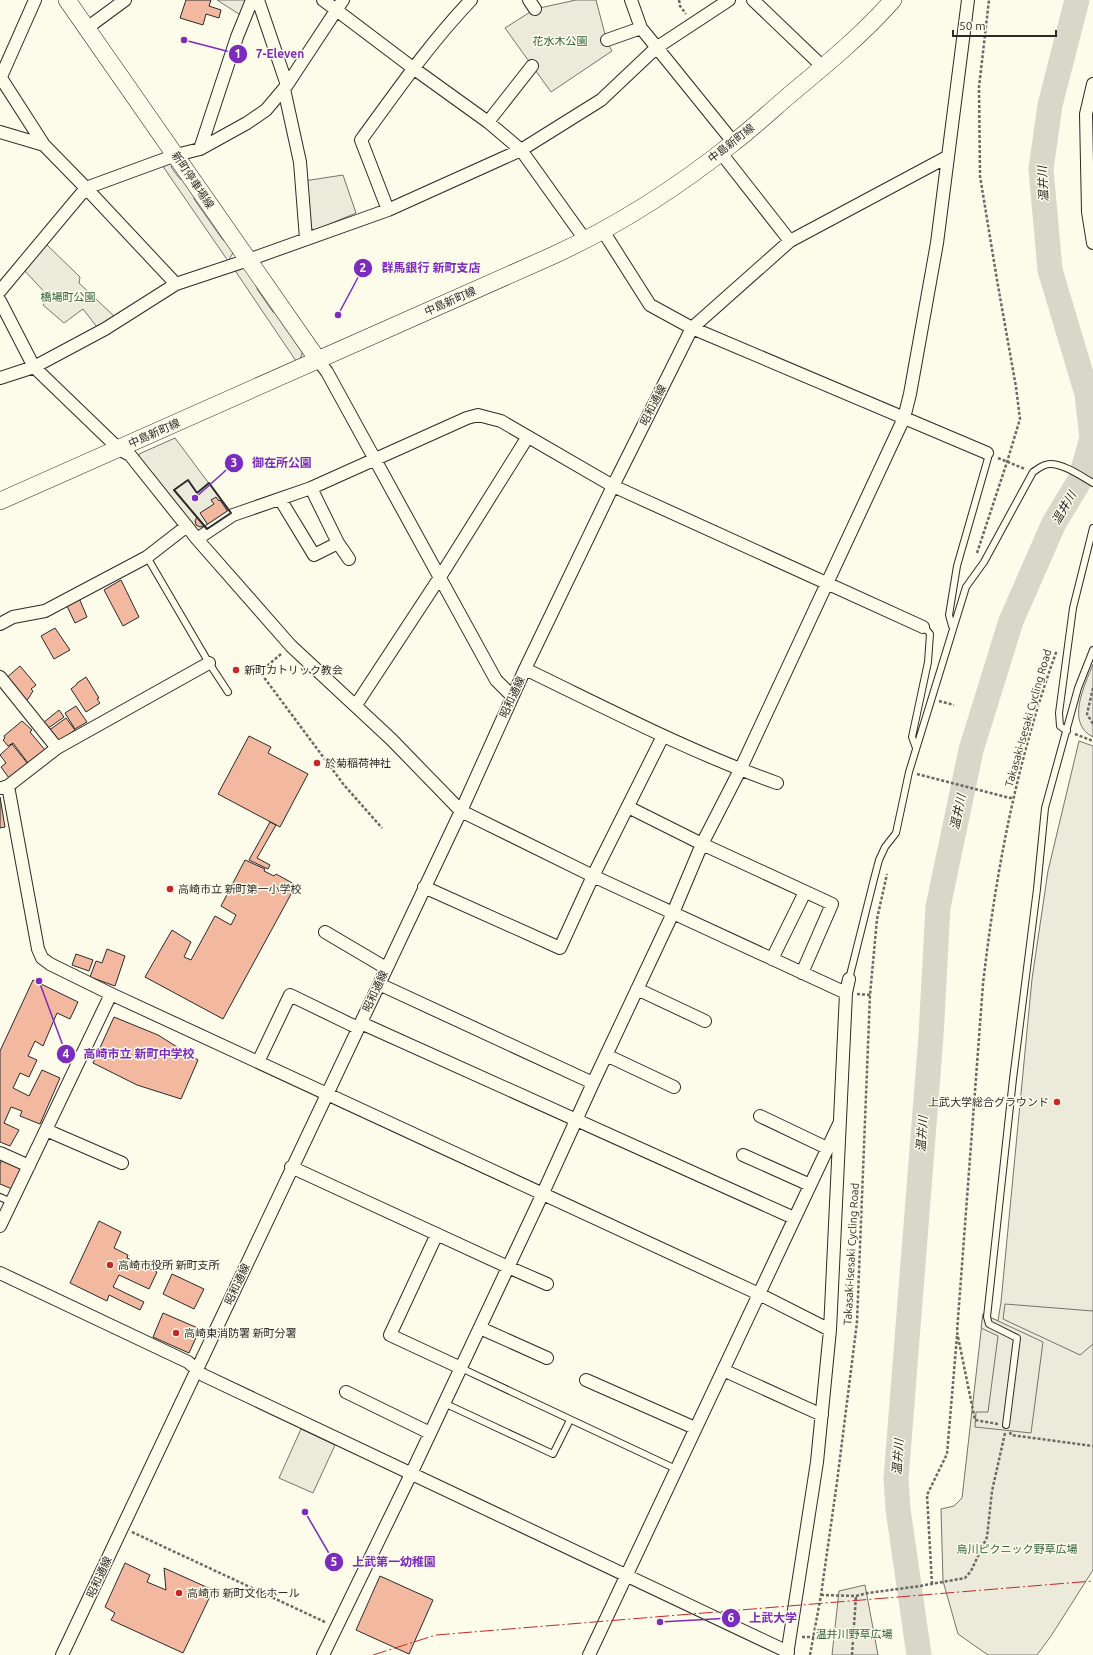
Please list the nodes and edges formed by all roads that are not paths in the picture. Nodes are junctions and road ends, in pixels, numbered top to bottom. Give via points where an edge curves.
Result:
1 (35, 0) edge
2 (67, 0) edge
3 (125, 0) edge
4 (252, 0) edge
5 (258, 0) edge
6 (324, 0) edge
7 (472, 0) edge
8 (631, 0) edge
9 (729, 0) edge
10 (754, 0) edge
11 (893, 0) edge
12 (968, 0) edge
13 (340, 5) edge
14 (87, 28) junction
15 (641, 28) junction
16 (606, 40) dead end
17 (656, 48) junction
18 (532, 66) dead end
19 (823, 67) junction
20 (413, 68) junction
21 (0, 79) edge
22 (1093, 84) edge
23 (286, 87) junction
24 (488, 122) junction
25 (0, 132) edge
26 (44, 145) junction
27 (727, 148) junction
28 (200, 149) junction
29 (521, 150) junction
30 (176, 155) junction
31 (947, 157) junction
32 (86, 188) junction
33 (388, 210) junction
34 (603, 231) junction
35 (306, 240) junction
36 (586, 240) junction
37 (790, 241) junction
38 (1093, 243) edge
39 (248, 260) junction
40 (176, 284) junction
41 (0, 291) edge
42 (0, 301) edge
43 (692, 328) junction
44 (318, 360) junction
45 (34, 367) junction
46 (0, 378) edge
47 (904, 418) junction
48 (527, 438) junction
49 (119, 448) junction
50 (987, 453) joint
51 (375, 459) junction
52 (1093, 483) edge
53 (613, 486) junction
54 (311, 488) junction
55 (280, 499) junction
56 (0, 502) edge
57 (187, 526) junction
58 (1093, 528) edge
59 (198, 539) junction
60 (338, 543) junction
61 (148, 557) junction
62 (349, 558) dead end
63 (440, 577) junction
64 (827, 582) junction
65 (0, 624) edge
66 (923, 626) joint
67 (952, 628) junction
68 (1093, 650) edge
69 (209, 663) junction
70 (525, 669) junction
71 (0, 677) edge
72 (228, 692) dead end
73 (512, 696) junction
74 (356, 705) junction
75 (1067, 731) junction
76 (664, 736) junction
77 (58, 748) junction
78 (916, 748) junction
79 (740, 770) junction
80 (777, 783) dead end
81 (4, 788) edge
82 (628, 808) junction
83 (461, 811) junction
84 (702, 844) junction
85 (593, 876) junction
86 (424, 887) junction
87 (805, 892) junction
88 (673, 913) junction
89 (325, 932) dead end
90 (772, 959) junction
91 (386, 968) junction
92 (802, 974) junction
93 (849, 979) joint
94 (379, 984) junction
95 (637, 989) junction
96 (849, 993) junction
97 (111, 994) junction
98 (705, 1021) dead end
99 (359, 1025) junction
100 (606, 1055) junction
101 (258, 1062) junction
102 (592, 1083) junction
103 (674, 1087) dead end
104 (326, 1094) junction
105 (760, 1116) dead end
106 (841, 1118) junction
107 (576, 1120) junction
108 (46, 1130) junction
109 (827, 1148) junction
110 (0, 1153) edge
111 (743, 1155) dead end
112 (122, 1163) dead end
113 (29, 1166) junction
114 (292, 1167) junction
115 (810, 1185) junction
116 (543, 1194) junction
117 (0, 1197) edge
118 (11, 1202) junction
119 (794, 1218) junction
120 (0, 1226) edge
121 (436, 1234) junction
122 (508, 1267) junction
123 (0, 1273) edge
124 (547, 1284) dead end
125 (759, 1294) junction
126 (480, 1328) junction
127 (830, 1330) junction
128 (546, 1358) dead end
129 (461, 1368) junction
130 (197, 1369) junction
131 (723, 1370) junction
132 (586, 1380) dead end
133 (346, 1392) dead end
134 (444, 1403) junction
135 (822, 1415) junction
136 (570, 1420) junction
137 (1006, 1425) road end
138 (695, 1428) junction
139 (430, 1433) junction
140 (676, 1469) junction
141 (411, 1474) junction
142 (626, 1576) junction
143 (788, 1653) edge
144 (62, 1655) edge
145 (324, 1655) edge
146 (589, 1655) edge

1 - 21 street
2 - 14 main road, 新町停車場線
3 - 14 street
4 - 28 street
5 - 23 street
6 - 13 street
7 - 20 street
8 - 15 street
9 - 17 street
10 - 19 street
11 - 19 main road, 中島新町線 via 870,25
12 - 31 street
13 - 20 street
13 - 23 street
14 - 30 main road, 新町停車場線
15 - 16 street
15 - 17 street
17 - 27 street
17 - 29 street via 601,100
18 - 24 street
19 - 27 main road, 中島新町線
20 - 24 street
20 - 33 street via 361,140
21 - 26 street
22 - 38 street via 1086,114 1088,212
23 - 28 street via 266,110
23 - 35 street via 300,162
24 - 29 street
25 - 26 street
26 - 32 street
27 - 34 main road, 中島新町線 via 664,193
27 - 37 street
28 - 30 street
29 - 33 street
29 - 36 street
30 - 32 street
30 - 39 main road, 新町停車場線
31 - 37 street
31 - 47 street via 937,243
32 - 40 street
32 - 41 street
33 - 35 street
34 - 36 main road, 中島新町線
34 - 43 street via 650,305
35 - 39 street
36 - 44 main road, 中島新町線
37 - 43 street
39 - 40 street
39 - 44 main road, 新町停車場線
40 - 45 street via 105,330
42 - 45 street
43 - 47 street
43 - 53 street, 昭和通線
44 - 49 main road, 中島新町線
44 - 51 street
45 - 46 street
45 - 49 street
47 - 50 street
47 - 64 street
48 - 51 street via 500,421 478,415
48 - 53 street
48 - 63 street
49 - 56 main road, 中島新町線
49 - 57 street via 130,455
50 - 67 lane via 988,458 957,566 949,614
51 - 54 street
51 - 63 street
52 - 67 lane via 1050,464 1033,472 984,562 966,587
53 - 64 street
53 - 70 street, 昭和通線
54 - 55 street
54 - 60 street
55 - 59 street via 233,515
55 - 60 street via 314,555
57 - 59 street
57 - 61 street
58 - 75 lane via 1073,608 1059,713 1060,726
59 - 74 street via 291,646
60 - 62 street
61 - 65 street via 45,611 13,617
61 - 69 lane
63 - 73 street via 496,680
63 - 74 street
64 - 66 street
64 - 79 street
66 - 78 lane via 930,634 928,662 912,737
67 - 78 lane
68 - 75 lane via 1078,688
69 - 72 lane
69 - 77 street
70 - 73 street, 昭和通線
70 - 76 street
71 - 77 street
73 - 83 street, 昭和通線
74 - 83 street
75 - 137 lane via 1045,808 988,1317 989,1324 1017,1338
76 - 79 street
76 - 82 street
77 - 81 street
78 - 93 lane via 896,833 879,860
79 - 80 street
79 - 84 street
81 - 97 street via 42,958
82 - 84 street
82 - 85 street
83 - 85 street
83 - 86 street, 昭和通線
84 - 87 street
84 - 88 street
85 - 86 street via 560,948
85 - 88 street
86 - 91 street, 昭和通線
87 - 90 street
87 - 92 street via 832,904
88 - 90 street
88 - 95 street
89 - 91 street
90 - 92 street
91 - 94 street, 昭和通線
92 - 96 street
93 - 96 street
94 - 99 street, 昭和通線
94 - 102 street
95 - 98 street
95 - 100 street
96 - 106 street
97 - 101 street
97 - 108 street
99 - 101 street via 290,995
99 - 104 street, 昭和通線
99 - 107 street
100 - 102 street
100 - 103 street
101 - 104 street
102 - 107 street
104 - 114 street, 昭和通線
104 - 116 street
105 - 109 street
106 - 109 street
106 - 127 street
107 - 116 street
107 - 119 street
108 - 112 street
108 - 113 street
109 - 115 street
110 - 113 street
111 - 115 street
113 - 118 street
114 - 121 street
114 - 130 street, 昭和通線
115 - 119 street
116 - 122 street
116 - 125 street
117 - 118 lane
118 - 120 street
119 - 125 street
121 - 122 street
121 - 129 street via 390,1335
122 - 124 street
122 - 126 street
123 - 130 street via 188,1362
125 - 127 street
125 - 131 street
126 - 128 street
126 - 129 street
127 - 135 street
129 - 134 street
129 - 136 lane
130 - 141 street via 203,1375
130 - 144 street, 昭和通線
131 - 135 street
131 - 138 street
132 - 138 street
133 - 139 street
134 - 136 lane via 553,1454
134 - 139 street
135 - 143 street via 818,1462
136 - 140 lane
138 - 140 street
139 - 141 street
140 - 142 street
141 - 142 street
141 - 145 street
142 - 143 street
142 - 146 street

